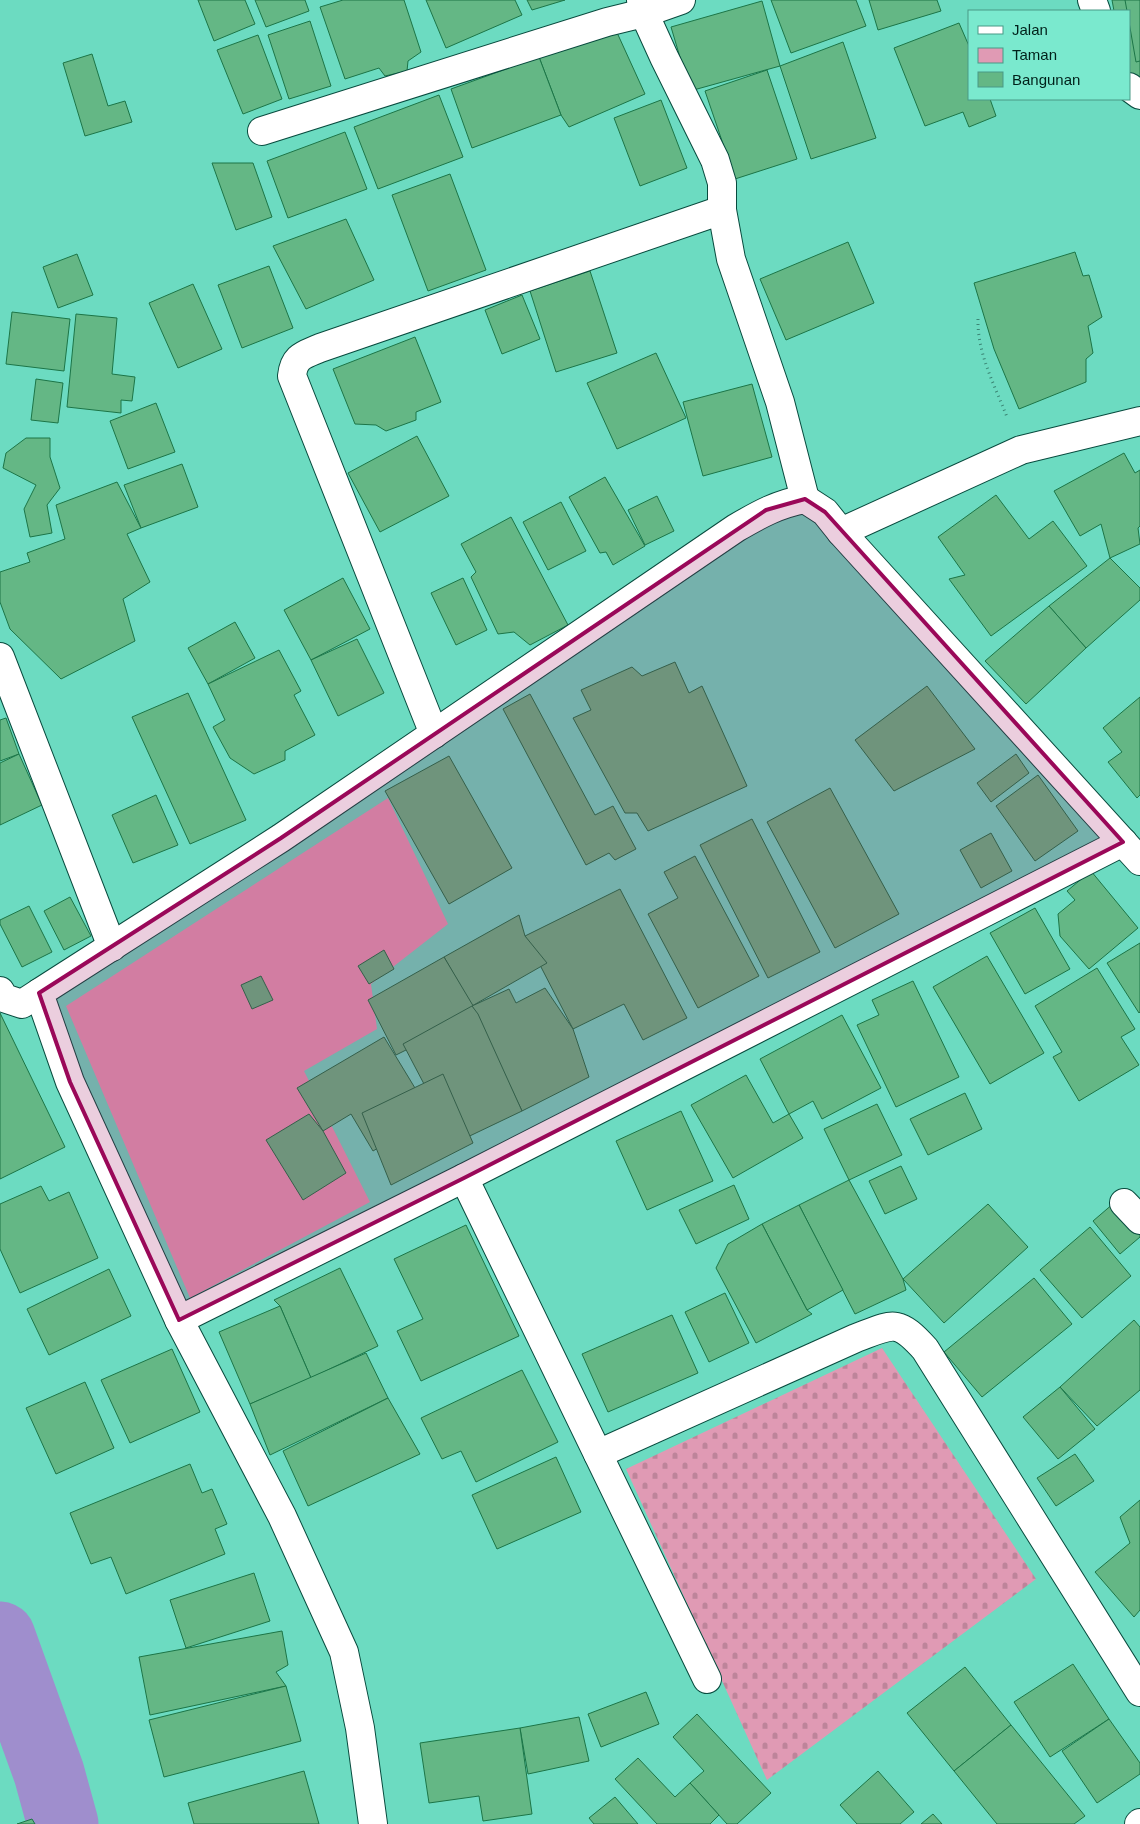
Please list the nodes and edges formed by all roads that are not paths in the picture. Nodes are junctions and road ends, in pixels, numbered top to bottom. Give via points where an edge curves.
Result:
1 (681, 0) edge
2 (642, 7) edge
3 (262, 131) dead end
4 (722, 210) junction
5 (1140, 421) edge
6 (806, 499) junction
7 (841, 532) junction
8 (0, 657) edge
9 (434, 734) junction
10 (1132, 851) edge
11 (112, 947) junction
12 (0, 991) edge
13 (39, 993) junction
14 (464, 1178) junction
15 (178, 1320) junction
16 (598, 1454) junction
17 (707, 1679) dead end
18 (1140, 1692) edge
19 (373, 1824) edge

1 - 2 street
2 - 3 street via 598,25
2 - 4 street via 715,160 722,183
4 - 6 street via 731,259 780,402
4 - 9 street via 320,348 300,356 295,363 292,376
5 - 7 street via 1021,450
6 - 7 street via 825,512
6 - 9 street via 766,510 736,528
7 - 10 street
8 - 11 street
9 - 11 street
10 - 14 street
11 - 13 street
12 - 13 street via 4,998 22,1004
13 - 15 street via 70,1082
14 - 15 street
14 - 16 street
15 - 19 street via 282,1516 344,1652 360,1728
16 - 17 street
16 - 18 street via 856,1338 884,1327 898,1326 912,1334 925,1349

